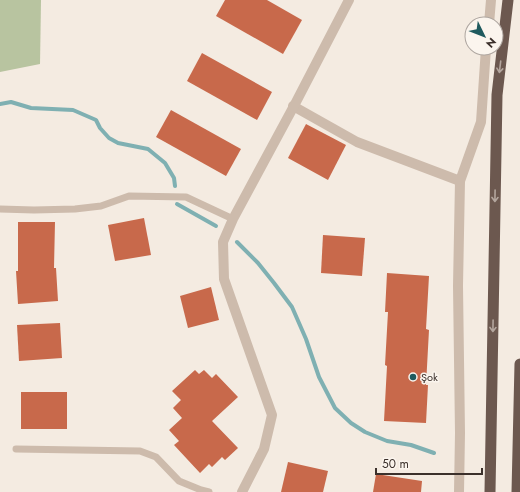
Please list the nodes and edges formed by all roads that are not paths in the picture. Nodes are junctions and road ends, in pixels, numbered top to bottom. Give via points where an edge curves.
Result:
1 (348, 0) edge
2 (491, 0) edge
3 (508, 0) edge
4 (490, 16) edge
5 (485, 56) edge
6 (294, 106) junction
7 (460, 181) junction
8 (0, 209) edge
9 (233, 219) junction
10 (520, 364) edge
11 (16, 449) dead end
12 (209, 492) edge
13 (242, 492) edge
14 (459, 492) edge
15 (490, 492) edge
16 (517, 492) edge

1 - 6 street
2 - 4 street
3 -> 15 highway via 497,95
5 - 7 street via 481,122
6 - 7 street via 357,142
6 - 9 street
7 - 14 street
8 - 9 lane via 75,209 101,206 129,196 186,197
9 - 13 street via 223,242 224,279 272,415 264,449
10 - 16 highway
11 - 12 lane via 140,450 156,457 180,481

